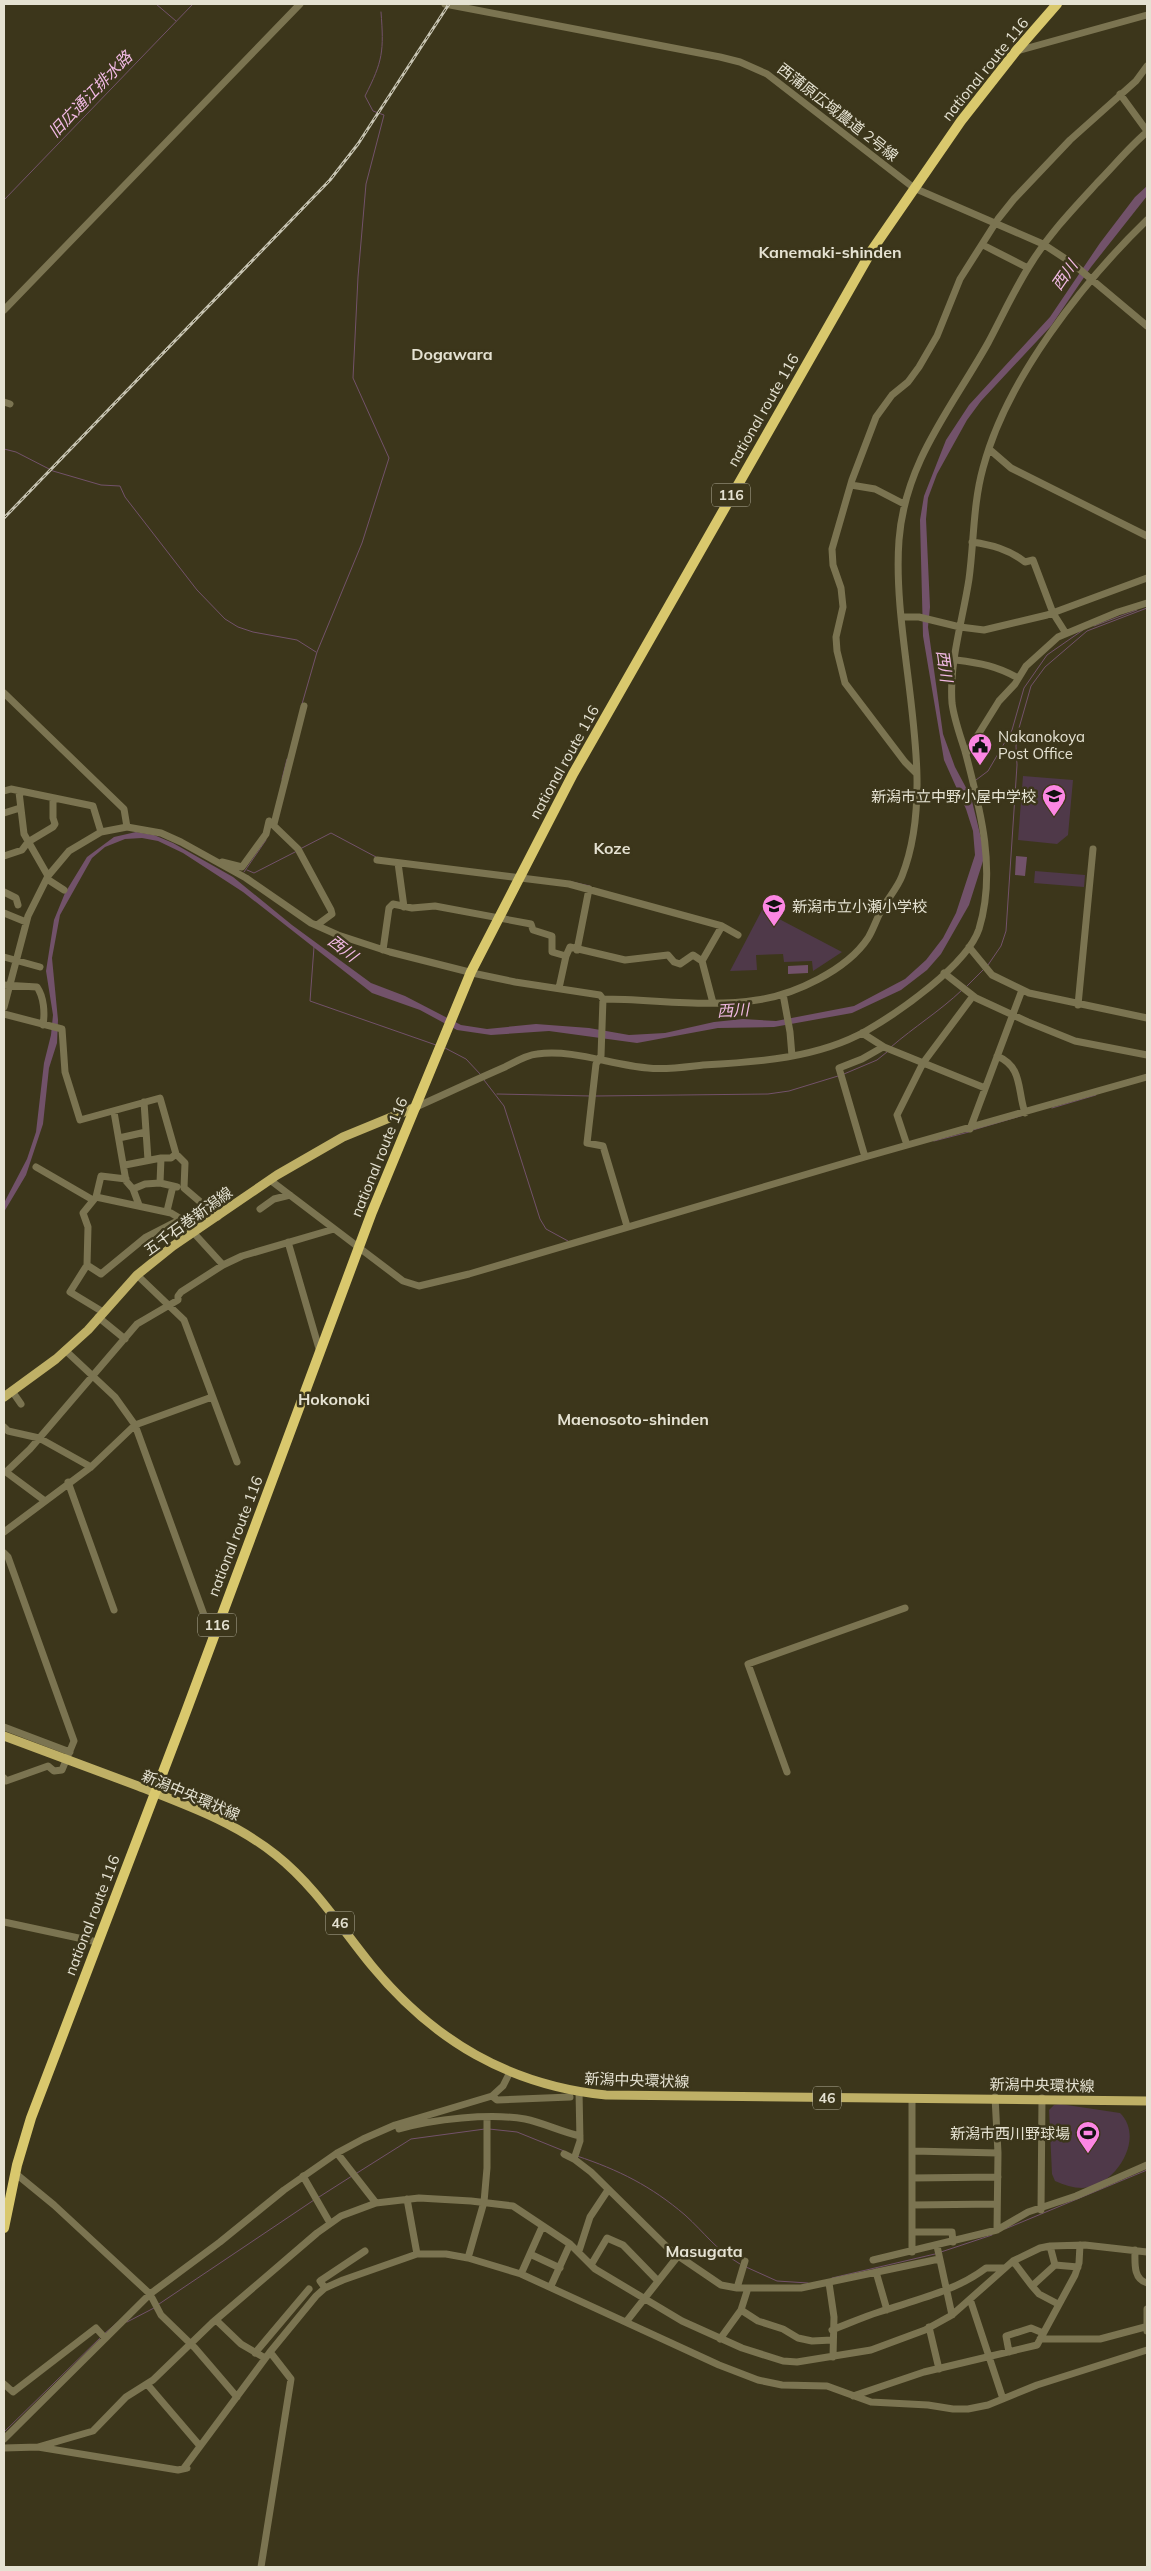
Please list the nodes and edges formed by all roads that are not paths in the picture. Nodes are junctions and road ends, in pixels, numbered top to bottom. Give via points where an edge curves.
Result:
1 (300, 4) edge
2 (445, 4) edge
3 (1057, 4) edge
4 (1147, 15) edge
5 (1016, 51) junction
6 (1147, 66) edge
7 (1120, 94) junction
8 (1147, 132) edge
9 (914, 188) junction
10 (1147, 220) edge
11 (996, 224) junction
12 (1043, 244) junction
13 (983, 245) junction
14 (1028, 268) junction
15 (1090, 279) junction
16 (4, 310) edge
17 (1147, 326) edge
18 (989, 449) junction
19 (851, 485) junction
20 (904, 504) junction
21 (1147, 536) edge
22 (972, 542) junction
23 (1147, 578) edge
24 (1147, 603) edge
25 (1053, 613) junction
26 (901, 617) junction
27 (960, 627) junction
28 (1065, 632) junction
29 (956, 660) junction
30 (1018, 678) junction
31 (4, 693) edge
32 (304, 706) dead end
33 (966, 754) junction
34 (916, 773) junction
35 (4, 791) edge
36 (19, 792) junction
37 (53, 798) junction
38 (20, 808) junction
39 (4, 812) edge
40 (274, 824) junction
41 (127, 827) junction
42 (101, 832) junction
43 (28, 842) junction
44 (1092, 849) dead end
45 (4, 856) edge
46 (377, 860) dead end
47 (219, 862) junction
48 (398, 863) junction
49 (47, 877) junction
50 (519, 877) junction
51 (589, 889) junction
52 (64, 890) dead end
53 (4, 892) edge
54 (18, 905) dead end
55 (404, 906) junction
56 (4, 913) edge
57 (498, 919) junction
58 (26, 922) junction
59 (316, 926) junction
60 (722, 926) junction
61 (738, 935) dead end
62 (969, 948) junction
63 (383, 950) junction
64 (577, 950) junction
65 (566, 956) junction
66 (4, 957) edge
67 (702, 961) junction
68 (15, 962) junction
69 (40, 967) dead end
70 (471, 972) junction
71 (944, 972) junction
72 (6, 985) edge
73 (560, 988) junction
74 (1022, 990) junction
75 (783, 994) junction
76 (973, 996) junction
77 (603, 999) junction
78 (713, 1003) junction
79 (1078, 1005) junction
80 (4, 1007) edge
81 (4, 1014) edge
82 (1012, 1016) junction
83 (1147, 1018) edge
84 (45, 1025) junction
85 (862, 1033) junction
86 (883, 1047) junction
87 (1147, 1054) edge
88 (792, 1056) junction
89 (997, 1056) junction
90 (600, 1059) junction
91 (923, 1063) junction
92 (1147, 1077) edge
93 (985, 1088) junction
94 (144, 1102) junction
95 (416, 1107) junction
96 (114, 1112) junction
97 (1025, 1112) junction
98 (970, 1129) junction
99 (146, 1132) junction
100 (119, 1138) junction
101 (907, 1145) junction
102 (176, 1154) junction
103 (865, 1157) junction
104 (161, 1158) junction
105 (148, 1160) junction
106 (125, 1165) junction
107 (36, 1167) dead end
108 (126, 1179) junction
109 (270, 1180) junction
110 (160, 1183) junction
111 (173, 1186) junction
112 (184, 1188) junction
113 (133, 1189) junction
114 (290, 1195) junction
115 (94, 1199) junction
116 (139, 1205) junction
117 (260, 1209) dead end
118 (167, 1211) junction
119 (218, 1217) junction
120 (181, 1219) junction
121 (627, 1226) junction
122 (334, 1229) junction
123 (193, 1233) junction
124 (288, 1242) junction
125 (360, 1248) junction
126 (223, 1264) junction
127 (87, 1265) junction
128 (138, 1275) junction
129 (171, 1305) junction
130 (101, 1314) junction
131 (125, 1339) junction
132 (65, 1350) junction
133 (320, 1353) junction
134 (93, 1377) junction
135 (8, 1394) edge
136 (212, 1397) junction
137 (22, 1404) dead end
138 (135, 1425) junction
139 (4, 1427) edge
140 (39, 1438) junction
141 (237, 1462) dead end
142 (90, 1467) junction
143 (5, 1474) edge
144 (68, 1482) junction
145 (45, 1501) junction
146 (4, 1532) edge
147 (4, 1553) edge
148 (905, 1608) dead end
149 (114, 1610) dead end
150 (212, 1637) junction
151 (4, 1727) edge
152 (4, 1736) edge
153 (69, 1756) junction
154 (787, 1772) dead end
155 (4, 1778) edge
156 (155, 1793) junction
157 (4, 1922) edge
158 (97, 1942) junction
159 (510, 2072) junction
160 (579, 2092) junction
161 (492, 2096) junction
162 (570, 2097) dead end
163 (995, 2097) junction
164 (912, 2098) junction
165 (1042, 2098) junction
166 (1147, 2100) edge
167 (468, 2104) junction
168 (487, 2117) junction
169 (473, 2119) junction
170 (400, 2129) dead end
171 (580, 2136) junction
172 (913, 2151) junction
173 (337, 2153) junction
174 (998, 2153) junction
175 (564, 2154) dead end
176 (574, 2158) junction
177 (1147, 2165) edge
178 (15, 2174) junction
179 (303, 2176) junction
180 (998, 2177) junction
181 (912, 2178) junction
182 (608, 2190) junction
183 (407, 2199) junction
184 (484, 2202) junction
185 (376, 2203) junction
186 (997, 2204) junction
187 (912, 2205) junction
188 (1040, 2210) junction
189 (330, 2223) junction
190 (542, 2227) junction
191 (4, 2228) edge
192 (997, 2230) junction
193 (912, 2232) junction
194 (953, 2242) junction
195 (570, 2244) junction
196 (1080, 2245) junction
197 (936, 2246) junction
198 (1050, 2246) junction
199 (1136, 2250) junction
200 (365, 2251) dead end
201 (579, 2251) junction
202 (912, 2252) junction
203 (1147, 2252) edge
204 (417, 2254) junction
205 (530, 2254) junction
206 (678, 2256) junction
207 (468, 2258) junction
208 (873, 2260) dead end
209 (939, 2260) junction
210 (745, 2261) dead end
211 (1013, 2261) junction
212 (591, 2265) junction
213 (1055, 2265) junction
214 (1078, 2267) junction
215 (560, 2268) junction
216 (1004, 2268) junction
217 (876, 2272) junction
218 (521, 2274) junction
219 (658, 2280) junction
220 (829, 2283) junction
221 (1147, 2283) edge
222 (552, 2286) junction
223 (1032, 2286) junction
224 (325, 2288) junction
225 (737, 2288) junction
226 (748, 2288) junction
227 (309, 2289) dead end
228 (945, 2289) junction
229 (150, 2294) junction
230 (643, 2299) junction
231 (970, 2299) junction
232 (1058, 2304) junction
233 (1147, 2309) edge
234 (741, 2310) junction
235 (887, 2310) junction
236 (952, 2315) junction
237 (216, 2320) junction
238 (626, 2322) junction
239 (929, 2327) junction
240 (1146, 2329) edge
241 (832, 2330) junction
242 (1042, 2336) junction
243 (105, 2338) junction
244 (720, 2339) junction
245 (832, 2340) junction
246 (190, 2344) junction
247 (1147, 2350) edge
248 (270, 2352) junction
249 (1009, 2352) junction
250 (255, 2354) junction
251 (833, 2357) junction
252 (988, 2357) junction
253 (265, 2358) junction
254 (939, 2369) junction
255 (4, 2384) edge
256 (147, 2384) junction
257 (853, 2396) junction
258 (237, 2397) junction
259 (1003, 2399) junction
260 (4, 2439) edge
261 (200, 2446) junction
262 (38, 2447) junction
263 (4, 2448) edge
264 (261, 2567) edge

1 - 16 street
2 - 9 street, 西蒲原広域農道 2号線 via 747,65 767,74 799,97
3 - 5 highway, national route 116 / 116
4 - 5 street
5 - 9 highway, national route 116 / 116
6 - 7 street
7 - 8 street
7 - 11 street via 1070,140 1014,199
8 - 12 street
9 - 11 street, 西蒲原広域農道 2号線
9 - 50 highway, national route 116 / 116 via 872,250 573,774
10 - 15 street
11 - 12 street, 西蒲原広域農道 2号線
11 - 13 street
12 - 14 street
12 - 15 street, 西蒲原広域農道 2号線
13 - 14 street
13 - 19 street via 960,279 937,336 919,367 876,417
14 - 20 street via 987,345 921,455
15 - 17 street, 西蒲原広域農道 2号線
15 - 18 street via 1030,366 996,429
18 - 21 street via 1011,468
18 - 22 street via 977,493
19 - 20 street via 875,489
19 - 34 street via 832,549 843,607 836,637 839,663 846,683
20 - 26 street via 899,541
22 - 25 street via 994,545 1012,552 1024,562 1033,560
22 - 27 street
23 - 25 street
24 - 28 street
25 - 27 street via 984,630
25 - 28 street
26 - 27 street via 919,617
26 - 34 street
27 - 29 street
28 - 30 street via 1026,666
29 - 30 street via 986,664
29 - 33 street via 952,706
30 - 33 street via 999,701
31 - 41 street via 124,808
32 - 40 street
33 - 62 street via 987,858 983,907 978,930
34 - 75 street via 917,807 904,871 868,938 839,966
35 - 36 street
36 - 37 street
36 - 38 street
37 - 42 street via 93,806
37 - 43 street via 56,824
38 - 39 street
38 - 43 street via 21,827
40 - 47 street via 269,821 266,834 242,867
40 - 59 street via 298,849 331,910 332,914
41 - 42 street
41 - 47 street via 172,837
42 - 49 street via 69,851
43 - 45 street via 22,850
43 - 49 street
44 - 79 street
46 - 48 street
47 - 59 street
48 - 50 street
48 - 55 street
49 - 52 street
49 - 58 street
50 - 51 street
50 - 57 highway, national route 116 / 116
51 - 60 street
51 - 64 street
53 - 54 street via 16,898
55 - 57 street via 435,906
55 - 63 street via 392,904 388,908
56 - 58 street
57 - 65 street via 531,924 533,930 552,936 552,952
57 - 70 highway, national route 116 / 116
58 - 68 street
59 - 63 street
60 - 61 street
60 - 67 street
62 - 71 street
62 - 74 street via 992,975
63 - 70 street
64 - 65 street via 570,947
64 - 67 street via 625,960 645,960 664,955 680,964 693,955
65 - 73 street
66 - 68 street
67 - 78 street
68 - 69 street
68 - 72 street
70 - 73 street
70 - 95 highway, national route 116 / 116
71 - 76 street
71 - 85 street via 912,1002
72 - 80 street
72 - 84 street via 37,987
73 - 77 street via 600,995
74 - 79 street
74 - 82 street
75 - 78 street via 758,1000
75 - 88 street
76 - 82 street
76 - 91 street
77 - 78 street
77 - 90 street
79 - 83 street
81 - 84 street
82 - 87 street via 1075,1041
82 - 89 street
84 - 96 street via 62,1029 65,1072 80,1120
85 - 86 street
85 - 88 street
86 - 91 street
86 - 103 street via 839,1068
88 - 90 street via 753,1062 656,1068
89 - 93 street
89 - 97 street via 1009,1061 1014,1069
90 - 95 street via 544,1053 529,1055
90 - 121 street via 596,1064 587,1143 603,1146
91 - 93 street
91 - 101 street via 898,1114
92 - 97 street
93 - 98 street
94 - 96 street
94 - 99 street
94 - 102 street via 160,1098
95 - 109 main road, 五千石巻新潟線 via 343,1137
95 - 125 highway, national route 116 / 116
96 - 100 street
97 - 98 street
98 - 101 street
99 - 100 street
99 - 105 street
100 - 106 street
101 - 103 street
102 - 104 street via 171,1158
102 - 112 street via 185,1163
103 - 121 street
104 - 105 street
104 - 110 street
105 - 106 street
106 - 108 street
107 - 115 street
108 - 113 street
108 - 115 street via 101,1176
109 - 114 street
109 - 119 main road, 五千石巻新潟線
110 - 111 street
110 - 113 street
111 - 112 street
111 - 118 street
112 - 119 street
113 - 116 street
114 - 117 street
114 - 122 street
115 - 116 street
115 - 127 street via 83,1212 88,1227
116 - 118 street
118 - 120 street
119 - 123 main road, 五千石巻新潟線
120 - 123 street
120 - 127 street via 146,1237 101,1274
121 - 125 street via 419,1286 403,1281
122 - 124 street
122 - 125 street
123 - 126 street
123 - 128 main road, 五千石巻新潟線
124 - 126 street
124 - 133 street
125 - 133 highway, national route 116 / 116
126 - 129 street via 182,1292
127 - 130 street via 70,1292
128 - 129 street
128 - 130 main road, 五千石巻新潟線
129 - 131 street via 137,1324
129 - 136 street via 184,1320
130 - 131 street
130 - 132 main road, 五千石巻新潟線
131 - 134 street
132 - 134 street
132 - 135 main road, 五千石巻新潟線
133 - 150 highway, national route 116 / 116
134 - 138 street via 115,1397
134 - 140 street
135 - 137 street
136 - 138 street
136 - 141 street
138 - 142 street
138 - 150 street
139 - 140 street via 8,1431
140 - 142 street
140 - 143 street
142 - 144 street
143 - 145 street
144 - 145 street
144 - 149 street
145 - 146 street
147 - 153 street via 74,1740
148 - 154 street via 748,1664
150 - 156 highway, national route 116 / 116
151 - 153 street
152 - 153 main road, 新潟中央環状線 / 46
153 - 155 street via 62,1770 54,1771 48,1766 6,1781
153 - 156 main road, 新潟中央環状線 / 46
156 - 158 highway, national route 116 / 116
156 - 159 main road, 新潟中央環状線 / 46 via 217,1818 276,1855 311,1888 372,1965 424,2019 470,2053
157 - 158 street
158 - 178 highway, national route 116 / 116 via 31,2118
159 - 160 main road, 新潟中央環状線 / 46
159 - 161 street via 503,2086
160 - 164 main road, 新潟中央環状線 / 46 via 606,2095
160 - 171 street
161 - 162 street via 497,2100
161 - 167 street
163 - 164 main road, 新潟中央環状線 / 46
163 - 165 main road, 新潟中央環状線 / 46
163 - 174 street
164 - 172 street
165 - 166 main road, 新潟中央環状線 / 46
165 - 188 street
167 - 169 street
167 - 173 street via 395,2126
168 - 169 street
168 - 171 street via 523,2119
168 - 184 street
169 - 170 street via 437,2120
171 - 176 street
172 - 174 street
172 - 181 street
173 - 179 street
173 - 185 street
174 - 180 street
175 - 176 street
176 - 182 street
177 - 188 street
178 - 191 highway, national route 116 / 116
178 - 229 street via 54,2205
179 - 189 street
179 - 229 street
180 - 181 street
180 - 186 street
181 - 187 street
182 - 201 street via 590,2217
182 - 206 street
183 - 184 street
183 - 185 street
183 - 204 street
184 - 190 street via 513,2206
184 - 207 street
185 - 189 street via 355,2209
186 - 187 street
186 - 192 street
187 - 193 street
188 - 192 street via 1028,2212
189 - 237 street
190 - 195 street
190 - 205 street
192 - 194 street
193 - 194 street via 952,2232
193 - 202 street
194 - 197 street
195 - 201 street
195 - 215 street
196 - 198 street
196 - 199 street
196 - 214 street
197 - 202 street
197 - 209 street
198 - 211 street
198 - 213 street
199 - 203 street
199 - 221 street via 1136,2273
200 - 224 street via 320,2280
201 - 212 street
202 - 208 street
204 - 207 street
204 - 224 street via 366,2270
205 - 215 street
205 - 218 street
206 - 219 street
206 - 225 street via 721,2285
207 - 218 street
209 - 217 street
209 - 228 street
210 - 225 street
211 - 216 street
211 - 223 street
212 - 219 street via 607,2238 624,2244
212 - 230 street
213 - 214 street
213 - 223 street
214 - 232 street
215 - 222 street
216 - 228 street via 986,2268 971,2279
216 - 231 street
217 - 220 street
217 - 235 street
218 - 222 street
219 - 230 street
220 - 226 street via 801,2288
220 - 241 street via 834,2317
222 - 238 street
223 - 232 street
224 - 248 street
225 - 226 street
226 - 234 street
227 - 250 street
228 - 235 street
228 - 236 street
229 - 243 street
229 - 246 street via 161,2315
230 - 238 street
230 - 244 street
231 - 236 street
231 - 252 street
232 - 242 street
233 - 240 street
234 - 244 street
234 - 245 street via 798,2338
235 - 241 street
236 - 239 street
237 - 246 street
237 - 250 street
238 - 257 street via 758,2380 782,2385 827,2386
239 - 251 street via 871,2350
239 - 254 street
240 - 242 street via 1100,2339
241 - 245 street
242 - 249 street via 1031,2347
242 - 249 street via 1031,2328 1006,2336
243 - 255 street via 96,2328 14,2392
243 - 260 street
244 - 251 street via 783,2361
245 - 251 street
246 - 256 street
246 - 258 street
247 - 259 street
248 - 253 street
248 - 264 street via 291,2379
249 - 252 street
250 - 253 street
252 - 254 street
252 - 259 street
253 - 258 street
254 - 257 street
256 - 261 street
256 - 262 street via 126,2397 93,2431
257 - 259 street via 871,2402 968,2409
258 - 261 street
261 - 262 street via 186,2468 178,2470
262 - 263 street

